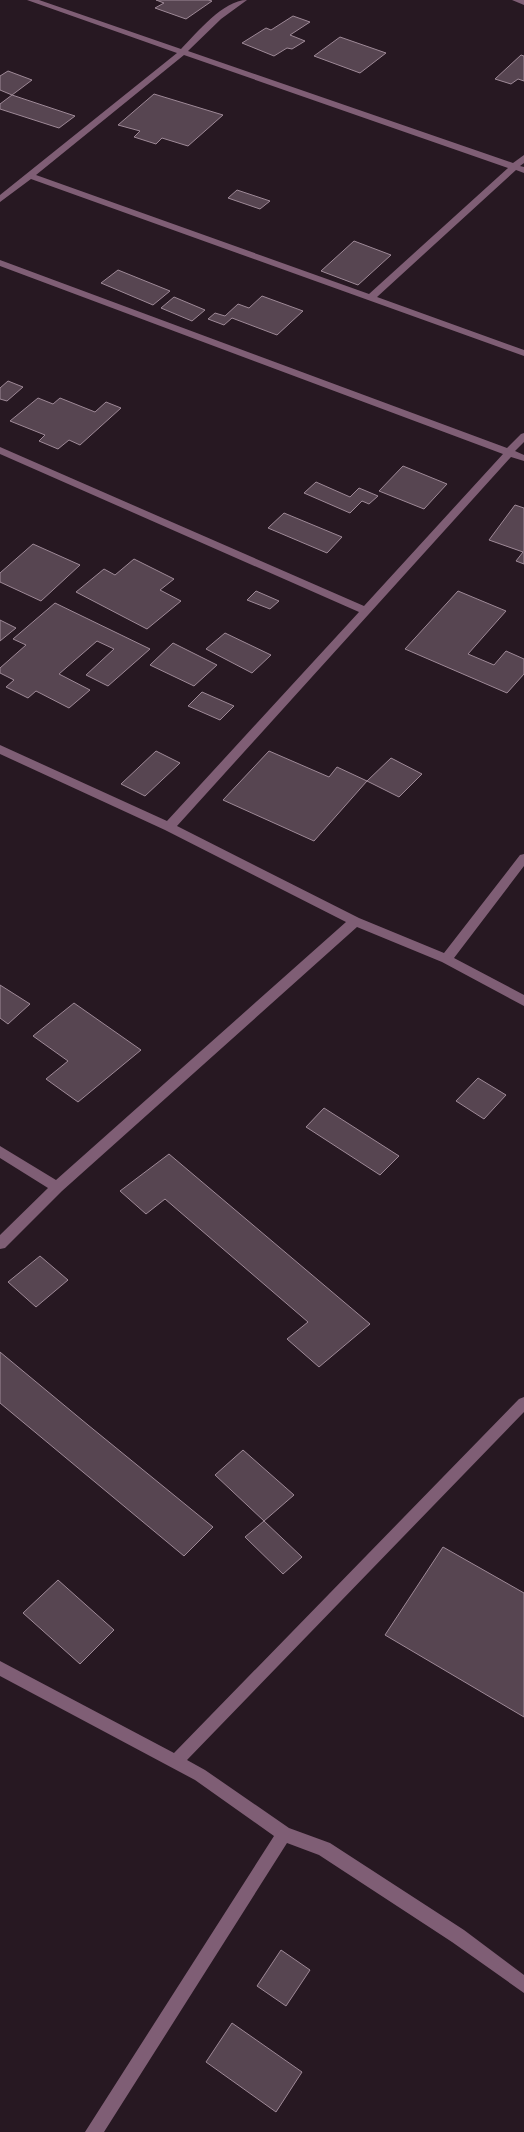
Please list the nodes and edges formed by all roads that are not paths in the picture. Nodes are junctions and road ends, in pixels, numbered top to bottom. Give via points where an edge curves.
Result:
1 (32, 0) edge
2 (243, 0) edge
3 (516, 0) edge
4 (524, 3) edge
5 (182, 53) junction
6 (524, 158) edge
7 (514, 166) junction
8 (524, 170) edge
9 (31, 176) junction
10 (2, 196) edge
11 (0, 263) edge
12 (372, 297) junction
13 (524, 352) edge
14 (524, 436) edge
15 (0, 450) edge
16 (510, 453) junction
17 (524, 458) edge
18 (364, 610) junction
19 (0, 749) edge
20 (169, 827) junction
21 (524, 858) edge
22 (355, 921) junction
23 (446, 959) junction
24 (524, 1001) edge
25 (0, 1150) edge
26 (57, 1186) junction
27 (0, 1244) edge
28 (524, 1403) edge
29 (0, 1668) edge
30 (176, 1761) junction
31 (284, 1834) junction
32 (524, 1985) edge
33 (94, 2132) edge

1 - 5 street
2 - 5 street via 218,17
3 - 4 street
5 - 7 street
5 - 9 street
6 - 7 street
7 - 8 street
7 - 12 street
9 - 10 street
9 - 12 street
11 - 16 street
12 - 13 street
14 - 16 street
15 - 18 street
16 - 17 street
16 - 18 street
18 - 20 street
19 - 20 street
20 - 22 street
21 - 23 street
22 - 23 street
22 - 26 street
23 - 24 street
25 - 26 street
26 - 27 street
28 - 30 street
29 - 30 street
30 - 31 street via 200,1774
31 - 32 street via 324,1849 458,1936
31 - 33 street

